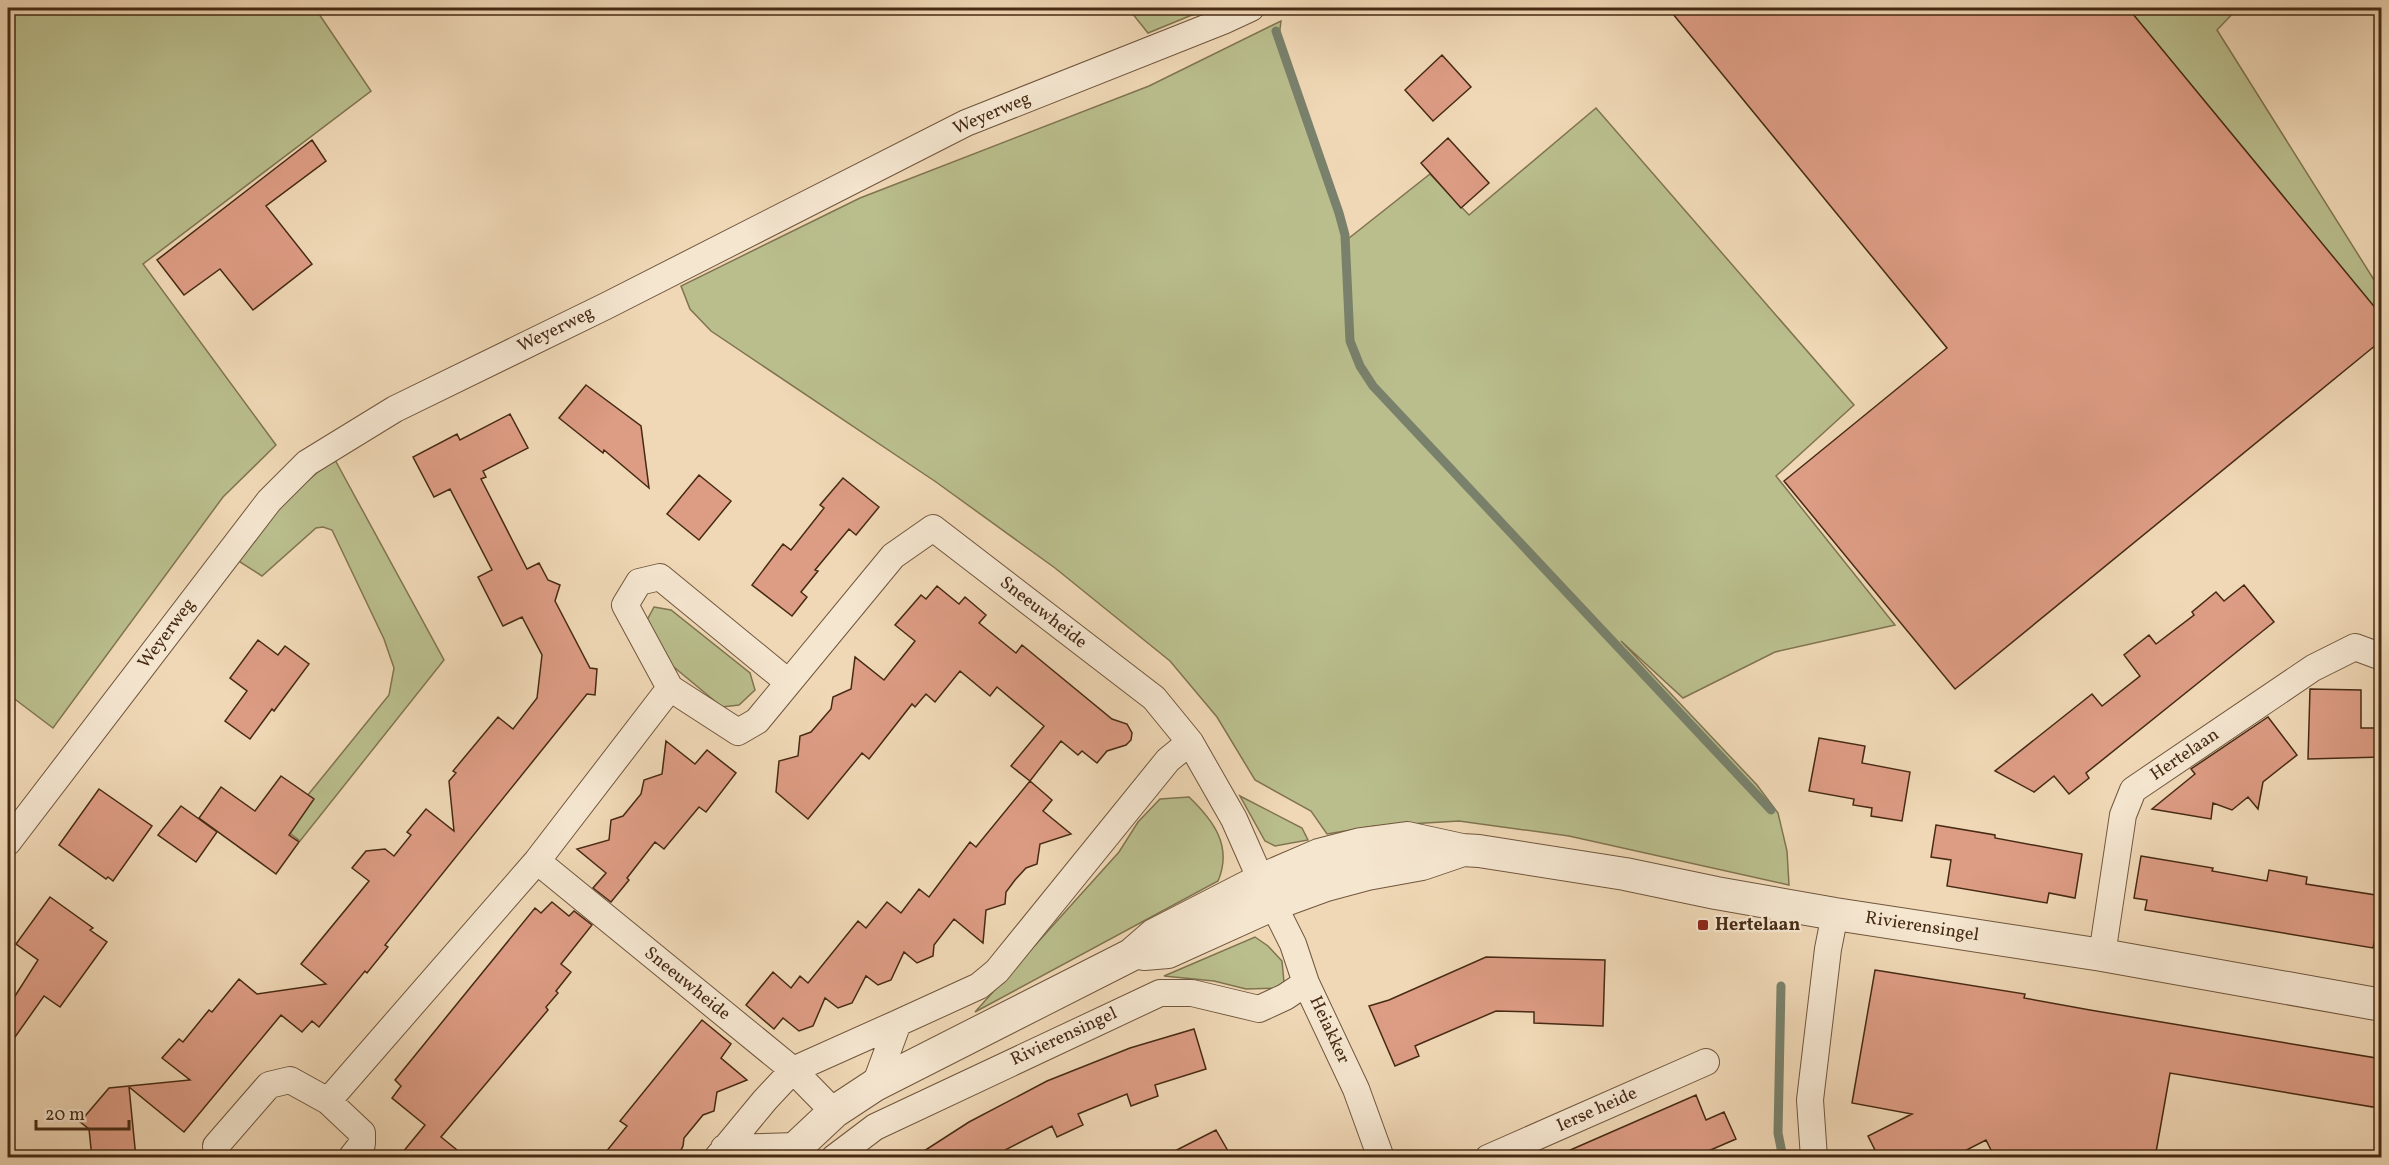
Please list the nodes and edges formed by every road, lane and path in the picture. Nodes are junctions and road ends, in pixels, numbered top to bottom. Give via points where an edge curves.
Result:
1 (1251, 8) edge
2 (2382, 657) edge
3 (788, 682) junction
4 (670, 688) junction
5 (1190, 742) junction
6 (8, 842) edge
7 (537, 861) junction
8 (1268, 892) junction
9 (1835, 914) junction
10 (2102, 955) junction
11 (1306, 983) junction
12 (2382, 1005) edge
13 (898, 1023) junction
14 (1706, 1062) dead end
15 (793, 1070) junction
16 (875, 1085) junction
17 (328, 1101) junction
18 (834, 1112) junction
19 (791, 1152) edge
20 (721, 1153) edge
21 (218, 1158) edge
22 (351, 1158) edge
23 (834, 1158) edge
24 (1381, 1158) edge
25 (1488, 1158) edge
26 (1814, 1158) edge

1 - 6 street, Weyerweg via 966,123 395,409 307,464 269,501
2 - 10 street, Hertelaan via 2355,647 2313,668 2133,790 2123,815
3 - 4 street, Sneeuwheide via 757,721 738,732
3 - 4 street, Sneeuwheide via 660,577 639,582 625,604
3 - 5 street, Sneeuwheide via 893,556 933,528 1154,698
4 - 7 street
5 - 8 street, Sneeuwheide via 1234,819
5 - 13 street, Rivierensingel via 1168,759 997,970 980,986
7 - 15 street, Sneeuwheide
7 - 17 street
8 - 9 street, Rivierensingel via 1319,855 1407,838
8 - 11 street, Heiakker via 1293,944
8 - 16 street, Rivierensingel via 1168,952 1131,956
9 - 10 street, Rivierensingel
9 - 26 street via 1810,1100
10 - 12 street, Rivierensingel
11 - 23 street, Rivierensingel via 1259,1009 1192,993 1160,993 875,1127
11 - 24 street, Heiakker via 1356,1089
13 - 15 street, Rivierensingel
13 - 16 street
14 - 25 street, Ierse heide
15 - 18 street, Sneeuwheide
15 - 20 street, Rivierensingel
16 - 18 street, Rivierensingel
17 - 21 street via 290,1080 269,1085 216,1146
17 - 22 street via 362,1132 362,1143
18 - 19 street, Rivierensingel
19 - 20 street, Rivierensingel

